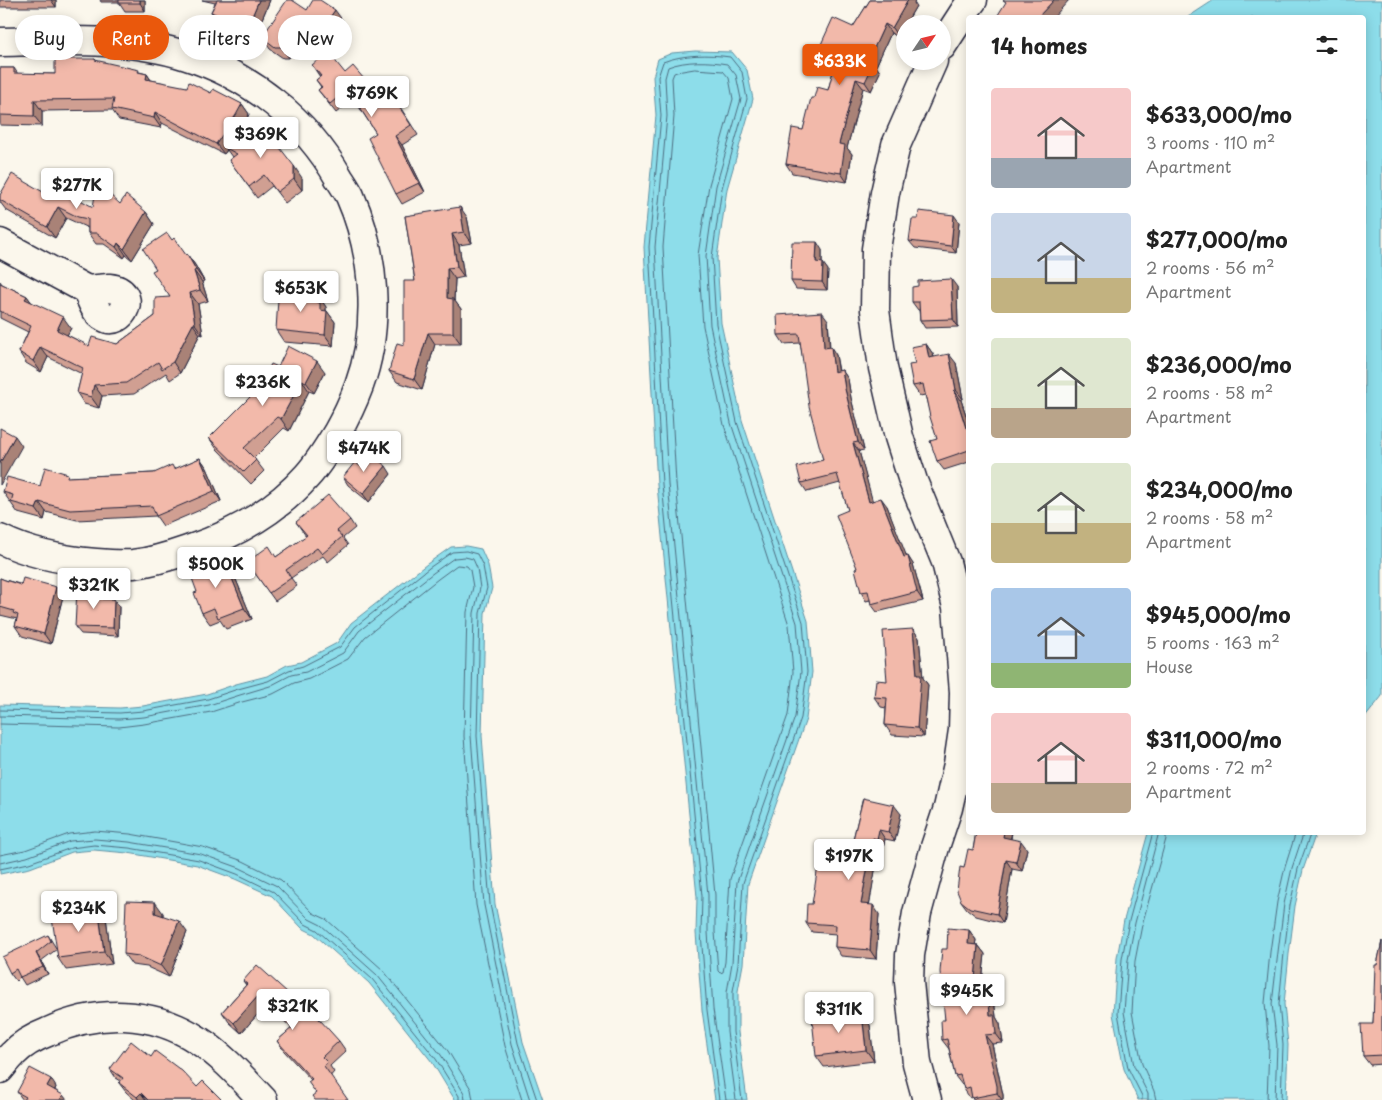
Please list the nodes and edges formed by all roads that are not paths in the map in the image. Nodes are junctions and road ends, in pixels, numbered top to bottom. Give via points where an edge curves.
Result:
1 (973, 0) edge
2 (951, 32) edge
3 (0, 42) edge
4 (929, 70) edge
5 (0, 243) edge
6 (87, 290) dead end
7 (0, 539) edge
8 (0, 1069) edge
9 (263, 1100) edge
10 (927, 1100) edge

1 - 2 street
3 - 7 street via 97,42 150,46 216,66 250,84 284,110 310,136 349,195 368,257 372,302 366,363 349,412 308,475 287,497 265,513 204,545 131,564 44,556
4 - 10 street via 896,145 876,249 874,310 899,437 946,562 957,607 964,692 958,764 917,913 910,955 909,982 918,1063
5 - 6 street
8 - 9 street via 14,1053 58,1027 82,1019 128,1016 176,1028 198,1040 216,1053

